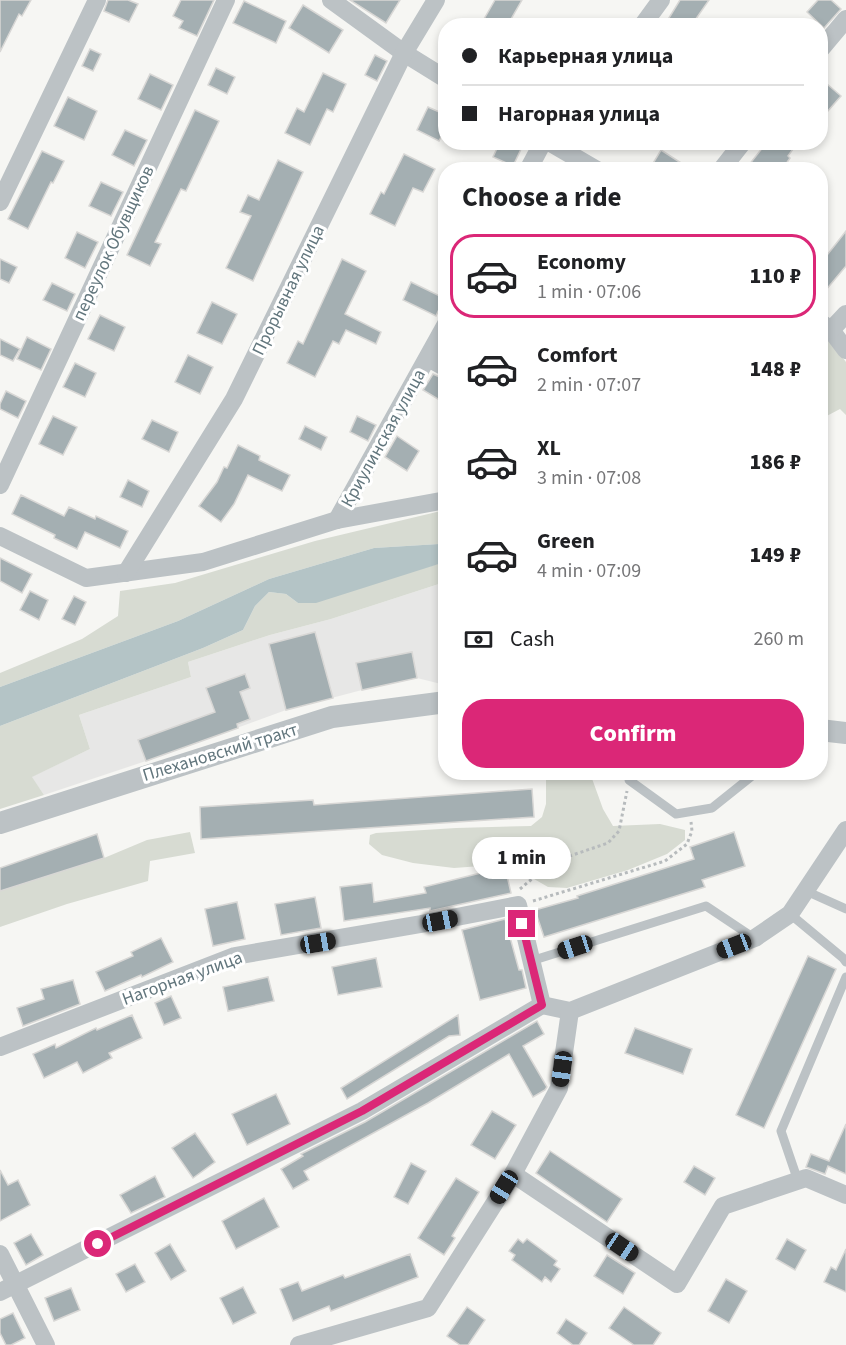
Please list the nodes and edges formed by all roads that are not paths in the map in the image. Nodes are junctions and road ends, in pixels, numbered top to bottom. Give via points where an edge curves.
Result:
1 (97, 0) edge
2 (225, 0) edge
3 (332, 0) edge
4 (436, 0) edge
5 (660, 0) edge
6 (648, 18) edge
7 (846, 19) edge
8 (828, 40) edge
9 (404, 53) junction
10 (438, 74) edge
11 (563, 150) edge
12 (737, 150) edge
13 (583, 162) edge
14 (728, 162) edge
15 (0, 202) edge
16 (846, 314) edge
17 (828, 325) edge
18 (828, 332) edge
19 (438, 339) edge
20 (846, 350) edge
21 (428, 358) junction
22 (438, 364) edge
23 (0, 485) edge
24 (438, 501) edge
25 (337, 520) junction
26 (0, 536) edge
27 (126, 573) junction
28 (438, 703) edge
29 (828, 731) edge
30 (846, 733) edge
31 (634, 780) edge
32 (747, 780) edge
33 (0, 823) edge
34 (846, 830) edge
35 (806, 891) junction
36 (846, 909) edge
37 (790, 914) junction
38 (755, 938) junction
39 (531, 961) junction
40 (846, 962) edge
41 (846, 977) edge
42 (542, 1005) junction
43 (570, 1011) junction
44 (0, 1047) edge
45 (513, 1174) junction
46 (798, 1181) junction
47 (846, 1195) edge
48 (0, 1254) edge
49 (8, 1288) edge
50 (46, 1345) edge
51 (299, 1345) edge

1 - 15 street
2 - 23 street, переулок Обувщиков
3 - 9 street
4 - 9 street, Прорывная улица
5 - 6 street
7 - 8 street
9 - 10 street
9 - 27 street, Прорывная улица via 234,399
11 - 13 street
12 - 14 street
16 - 17 street
18 - 20 street
19 - 21 street, Криулинская улица
21 - 22 street
21 - 25 street, Криулинская улица
24 - 25 street, Криулинская улица
25 - 27 street, Криулинская улица via 203,562
26 - 27 street, Криулинская улица via 86,579
28 - 33 street, Плехановский тракт via 332,717
29 - 30 street
31 - 32 lane via 676,814 712,807
34 - 35 street
35 - 36 lane
35 - 37 street
37 - 38 street
37 - 40 lane
38 - 39 lane via 706,906
38 - 43 street
39 - 42 street
39 - 44 street, Нагорная улица via 518,906 235,956
41 - 46 lane via 781,1131
42 - 43 street
42 - 49 street via 362,1111
43 - 45 street via 559,1088
45 - 46 street via 677,1284 723,1206
45 - 51 street via 428,1308
46 - 47 street via 806,1178
48 - 49 street
49 - 50 street

